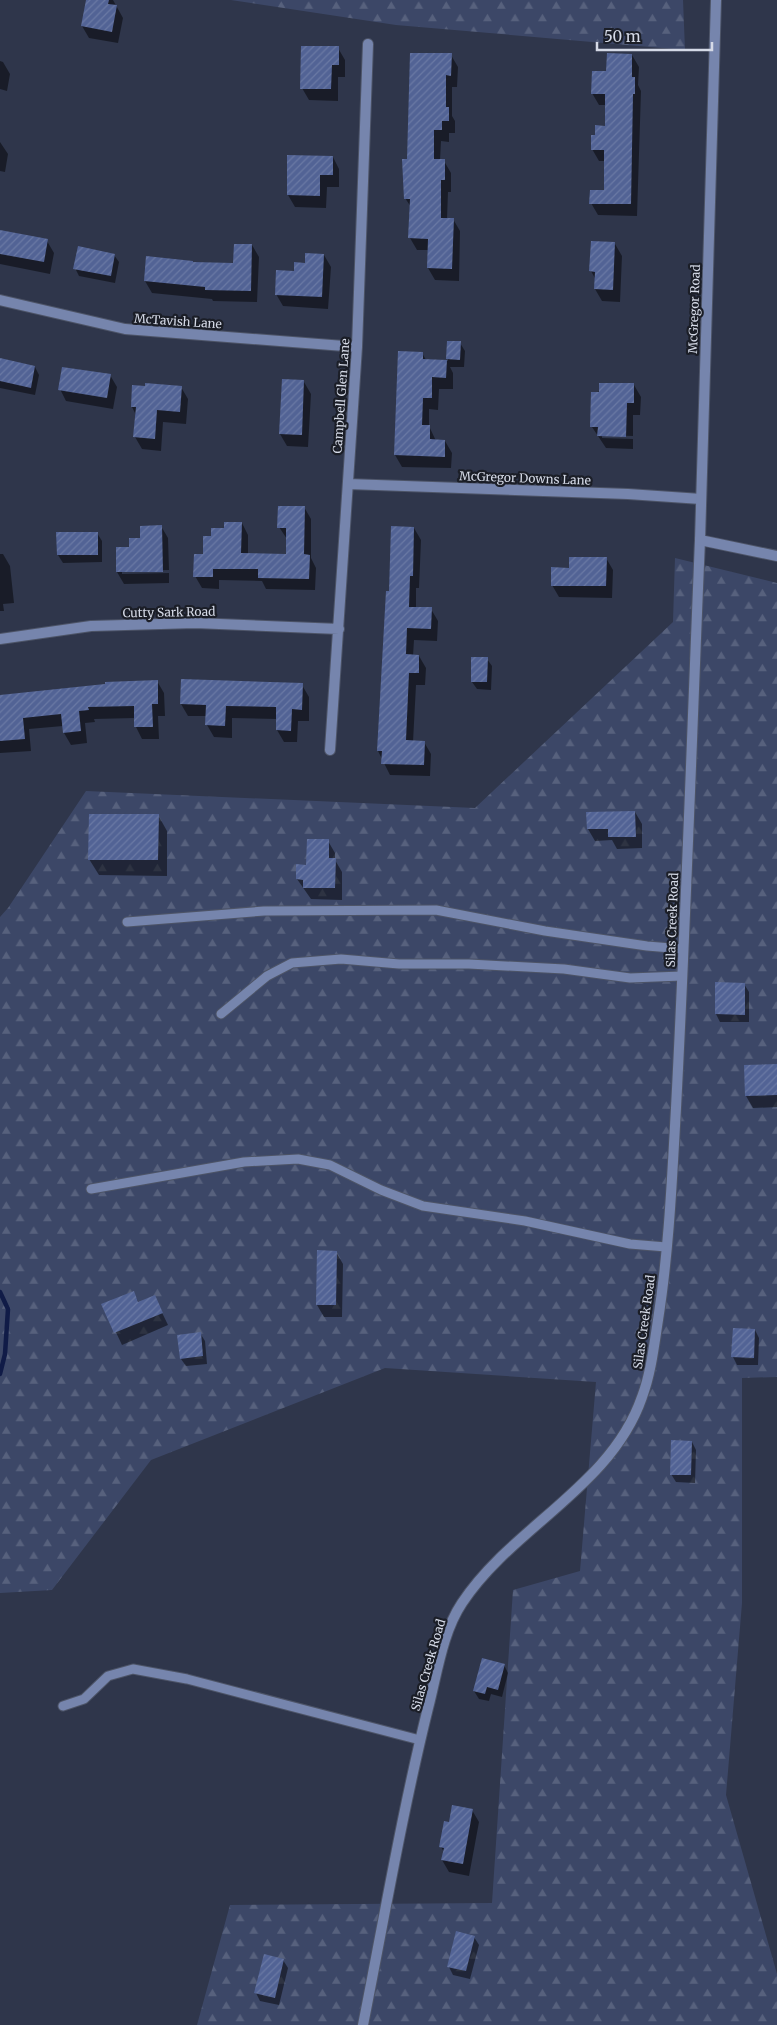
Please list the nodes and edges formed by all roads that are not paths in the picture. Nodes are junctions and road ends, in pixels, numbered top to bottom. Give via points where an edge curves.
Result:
1 (716, 0) edge
2 (368, 44) dead end
3 (0, 300) edge
4 (357, 347) junction
5 (348, 484) junction
6 (701, 498) junction
7 (700, 540) junction
8 (777, 556) edge
9 (339, 629) junction
10 (0, 640) edge
11 (330, 750) dead end
12 (127, 922) dead end
13 (683, 949) junction
14 (682, 976) junction
15 (221, 1014) dead end
16 (91, 1189) dead end
17 (666, 1247) junction
18 (63, 1706) dead end
19 (420, 1740) junction
20 (363, 2025) edge

1 - 6 street, McGregor Road
2 - 4 street, Campbell Glen Lane
3 - 4 street, McTavish Lane via 125,329
4 - 5 street, Campbell Glen Lane
5 - 6 street, McGregor Downs Lane
5 - 9 street, Campbell Glen Lane
6 - 7 street, McGregor Road
7 - 8 street
7 - 13 street, Silas Creek Road
9 - 10 street, Cutty Sark Road via 185,623 91,626
9 - 11 street, Campbell Glen Lane
12 - 13 lane via 264,911 436,910 545,931
13 - 14 street, Silas Creek Road
14 - 15 lane via 630,978 564,969 341,959 292,963 267,976
14 - 17 street, Silas Creek Road
16 - 17 lane via 244,1162 298,1159 330,1165 423,1206 525,1221 630,1244
17 - 19 street, Silas Creek Road via 651,1369 636,1415 594,1472 565,1502 516,1543 464,1601 453,1619
18 - 19 lane via 84,1699 108,1676 133,1669 187,1679
19 - 20 street, Silas Creek Road

